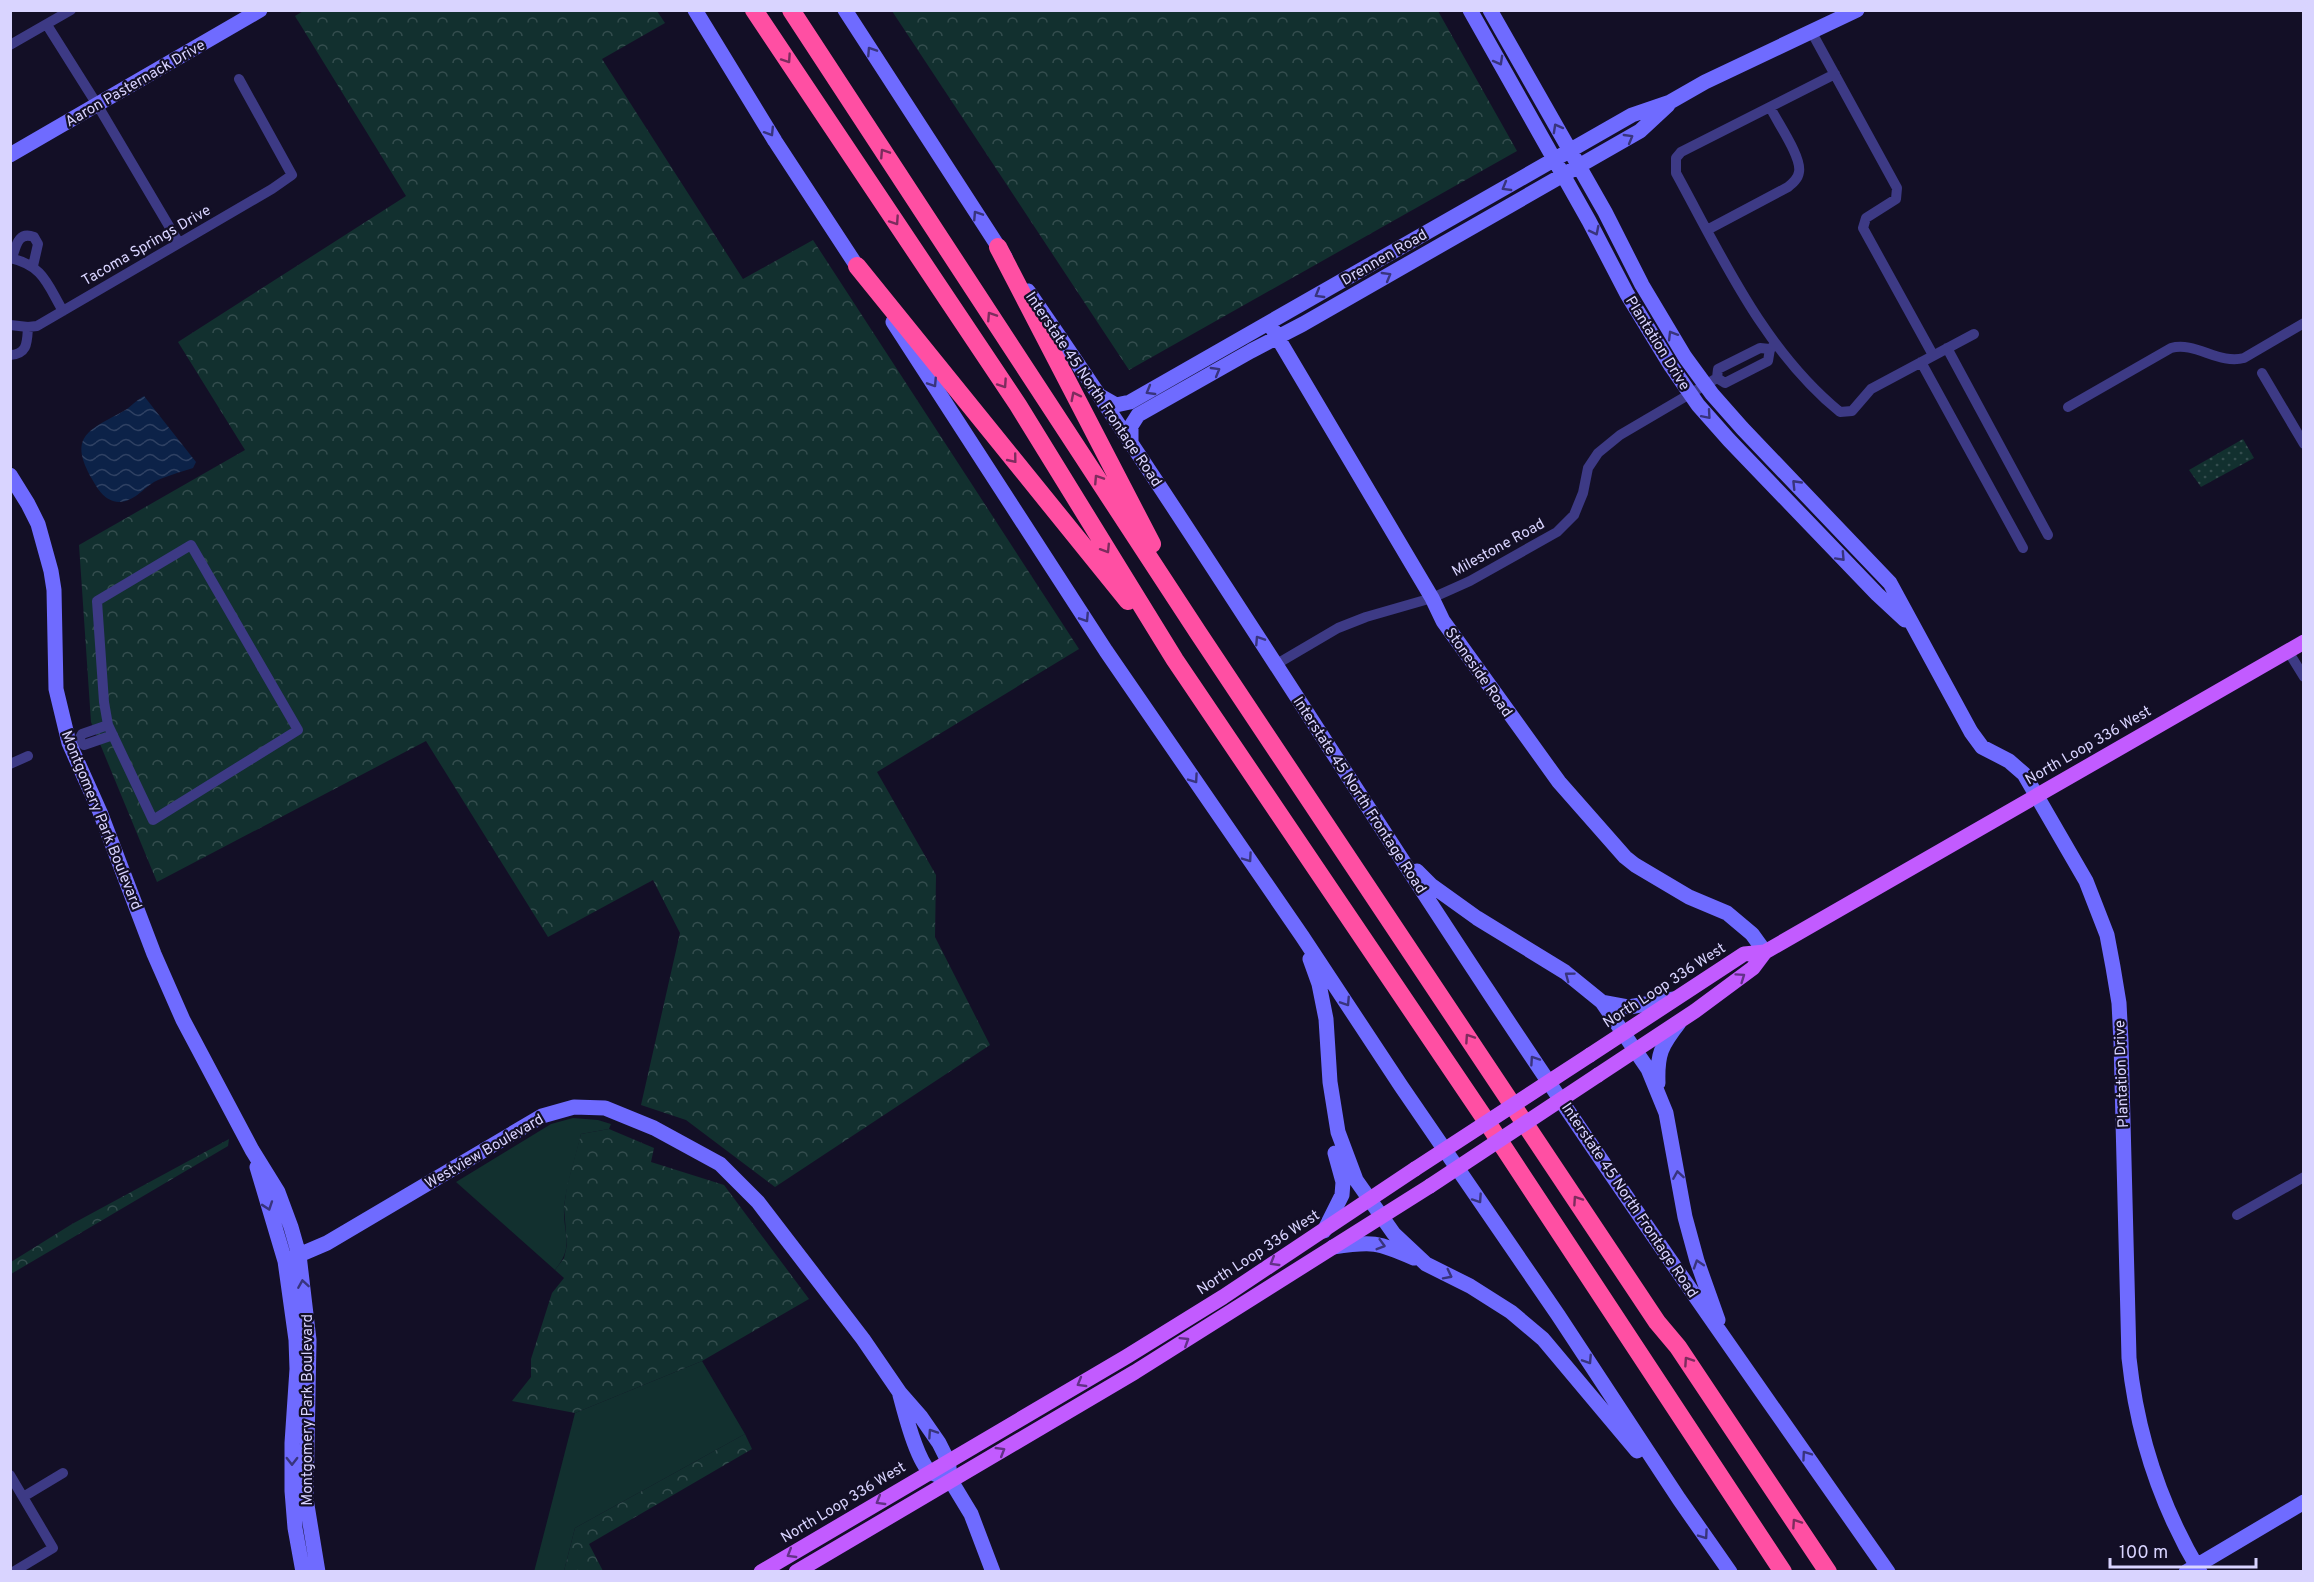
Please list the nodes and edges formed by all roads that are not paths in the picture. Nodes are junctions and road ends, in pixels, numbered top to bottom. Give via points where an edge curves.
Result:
1 (71, 10) edge
2 (260, 10) edge
3 (695, 10) edge
4 (754, 10) edge
5 (791, 10) edge
6 (845, 10) edge
7 (1470, 10) edge
8 (1490, 10) edge
9 (1857, 10) edge
10 (47, 25) junction
11 (1811, 31) junction
12 (10, 45) edge
13 (1835, 74) junction
14 (239, 79) dead end
15 (1670, 102) junction
16 (98, 106) junction
17 (1770, 107) junction
18 (1570, 151) junction
19 (10, 155) edge
20 (1554, 159) junction
21 (1579, 166) junction
22 (1563, 175) junction
23 (1707, 230) junction
24 (179, 243) junction
25 (998, 247) junction
26 (11, 258) edge
27 (33, 266) junction
28 (857, 266) junction
29 (63, 311) junction
30 (1269, 323) junction
31 (2304, 323) edge
32 (10, 325) edge
33 (28, 327) junction
34 (1974, 334) dead end
35 (1278, 337) junction
36 (1773, 347) junction
37 (1947, 348) junction
38 (1933, 355) junction
39 (10, 356) edge
40 (1741, 358) junction
41 (1921, 362) junction
42 (1748, 371) junction
43 (2262, 372) dead end
44 (1711, 381) junction
45 (1690, 394) junction
46 (1101, 396) junction
47 (2068, 407) dead end
48 (1131, 444) junction
49 (2304, 444) edge
50 (10, 475) edge
51 (2048, 535) dead end
52 (2023, 548) dead end
53 (1432, 598) junction
54 (1912, 626) junction
55 (1199, 634) junction
56 (2304, 642) edge
57 (2288, 651) junction
58 (1175, 660) junction
59 (1275, 665) junction
60 (2304, 677) edge
61 (110, 730) junction
62 (74, 742) junction
63 (28, 756) dead end
64 (10, 764) edge
65 (2036, 796) junction
66 (1394, 847) junction
67 (1302, 936) junction
68 (1765, 952) junction
69 (1674, 999) junction
70 (1602, 1002) junction
71 (1681, 1020) junction
72 (1623, 1033) junction
73 (1635, 1050) junction
74 (1330, 1082) junction
75 (1658, 1089) junction
76 (2302, 1182) edge
77 (1369, 1199) junction
78 (2237, 1215) dead end
79 (1382, 1218) junction
80 (1324, 1231) junction
81 (1333, 1247) junction
82 (292, 1258) junction
83 (1426, 1264) junction
84 (1721, 1334) junction
85 (302, 1389) junction
86 (900, 1393) junction
87 (948, 1461) junction
88 (930, 1472) junction
89 (63, 1473) dead end
90 (10, 1475) edge
91 (951, 1481) junction
92 (23, 1497) junction
93 (1679, 1499) junction
94 (2304, 1502) edge
95 (2194, 1570) edge
96 (13, 1572) edge
97 (303, 1572) edge
98 (318, 1572) edge
99 (761, 1572) edge
100 (796, 1572) edge
101 (993, 1572) edge
102 (1730, 1572) edge
103 (1783, 1572) edge
104 (1828, 1572) edge
105 (1888, 1572) edge

1 - 10 street
2 - 16 street, Aaron Pasternack Drive
3 -> 28 street
4 -> 58 highway via 1017,405
55 -> 5 highway
25 -> 6 street, Interstate 45 North Frontage Road
7 -> 20 street, Plantation Drive
18 -> 8 street, Plantation Drive
9 - 11 street, Drennen Road
10 - 12 street
10 - 16 street
11 - 13 street
11 - 15 street, Drennen Road
13 - 17 street
13 - 38 street via 1897,188 1896,199 1863,223 1864,232
14 - 24 street, Tacoma Springs Drive via 292,175
15 - 18 street, Drennen Road via 1632,115
21 -> 15 street, Drennen Road via 1640,131
16 - 19 street, Aaron Pasternack Drive
16 - 24 street
17 - 23 street via 1797,159 1800,170 1796,180
17 - 23 street via 1676,158 1676,173
18 - 20 street, Drennen Road
18 - 21 street, Plantation Drive
20 - 22 street, Plantation Drive
20 -> 30 street, Drennen Road
21 - 22 street, Drennen Road
44 -> 21 street, Plantation Drive via 1685,357
35 -> 22 street, Drennen Road
22 -> 45 street, Plantation Drive via 1627,294
23 - 36 street
24 - 29 street, Tacoma Springs Drive
25 - 46 street, Interstate 45 North Frontage Road
55 -> 25 highway
26 - 27 street
26 - 27 street via 21,237 34,237 38,244
27 - 29 street
28 -> 58 highway
28 -> 67 street via 1106,651
29 - 33 street, Tacoma Springs Drive
30 - 35 street, Stoneside Road
30 -> 46 street, Drennen Road via 1130,402 1116,405
31 - 47 street via 2235,360 2185,347 2170,348
32 - 33 street, Tacoma Springs Drive
33 - 39 street via 26,348
34 - 37 street
48 -> 35 street, Drennen Road via 1131,426 1138,415
35 - 53 street, Stoneside Road
36 - 40 street, Milestone Road via 1760,348
36 - 41 street via 1840,412 1852,411 1871,389
36 - 42 street, Milestone Road via 1768,361
37 - 38 street
37 - 51 street
38 - 41 street
40 - 42 street
40 - 44 street, Milestone Road via 1718,369
41 - 52 street
42 - 44 street, Milestone Road via 1725,383
43 - 49 street
44 - 45 street, Milestone Road
54 -> 44 street, Plantation Drive via 1890,583 1742,428
45 - 53 street, Milestone Road via 1620,435 1598,453 1588,468 1574,514 1557,532
45 -> 54 street, Plantation Drive via 1876,594
46 - 48 street, Interstate 45 North Frontage Road
59 -> 48 street, Interstate 45 North Frontage Road
50 - 62 street, Montgomery Park Boulevard via 38,524 51,571 56,689
53 - 59 street, Milestone Road via 1338,628
53 - 68 street, Stoneside Road via 1460,646 1552,773 1625,857 1689,897 1727,914 1752,933
54 - 65 street, Plantation Drive via 1982,747 2024,774
104 -> 55 highway
56 - 57 main road, North Loop 336 West
57 - 60 street
57 - 65 main road, North Loop 336 West
58 - 103 highway via 1492,1129
59 - 66 street, Interstate 45 North Frontage Road
61 - 61 street via 104,702 97,601 191,545 298,730 153,819
61 - 62 street via 84,745
62 - 82 street, Montgomery Park Boulevard via 154,954 252,1150
63 - 64 street
65 - 68 main road, North Loop 336 West
65 - 95 street, Plantation Drive via 2086,881 2109,945 2120,1013 2128,1358 2133,1397 2149,1462
70 -> 66 street via 1565,972 1431,885
84 -> 66 street, Interstate 45 North Frontage Road
67 - 74 street via 1326,1019
67 -> 93 street
68 - 69 main road, North Loop 336 West via 1744,954
71 -> 68 main road, North Loop 336 West via 1753,968
69 - 70 street via 1629,1007
69 - 72 main road, North Loop 336 West
70 - 72 street
71 - 73 main road, North Loop 336 West
71 - 75 street via 1662,1045
72 - 73 street
72 - 77 main road, North Loop 336 West, bridge
73 - 75 street
73 - 79 main road, North Loop 336 West, bridge
74 - 77 street via 1345,1155
74 - 80 street via 1325,1118 1343,1182 1342,1195
84 -> 75 street via 1696,1261
76 - 78 street
77 - 79 street
77 - 80 main road, North Loop 336 West
79 - 81 main road, North Loop 336 West
79 - 83 street
80 -> 87 main road, North Loop 336 West via 1137,1350
81 -> 83 street via 1372,1242
91 -> 81 main road, North Loop 336 West via 1135,1372
82 - 85 street, Montgomery Park Boulevard
82 - 86 street, Westview Boulevard via 327,1243 542,1116 574,1107 605,1108 654,1128 720,1164 758,1202
83 -> 93 street via 1511,1312 1543,1339
105 -> 84 street, Interstate 45 North Frontage Road
85 -> 97 street, Montgomery Park Boulevard via 292,1443 292,1491
85 - 98 street, Montgomery Park Boulevard via 306,1499
87 -> 86 street, Westview Boulevard via 921,1417
86 - 88 street, Westview Boulevard via 908,1425
87 - 88 main road, North Loop 336 West
87 - 91 street, Westview Boulevard
88 - 91 street
88 -> 99 main road, North Loop 336 West
89 - 92 street
90 - 92 street
91 - 100 main road, North Loop 336 West
91 - 101 street, Westview Boulevard via 971,1514
92 - 96 street via 54,1548
93 -> 102 street
94 - 95 street

